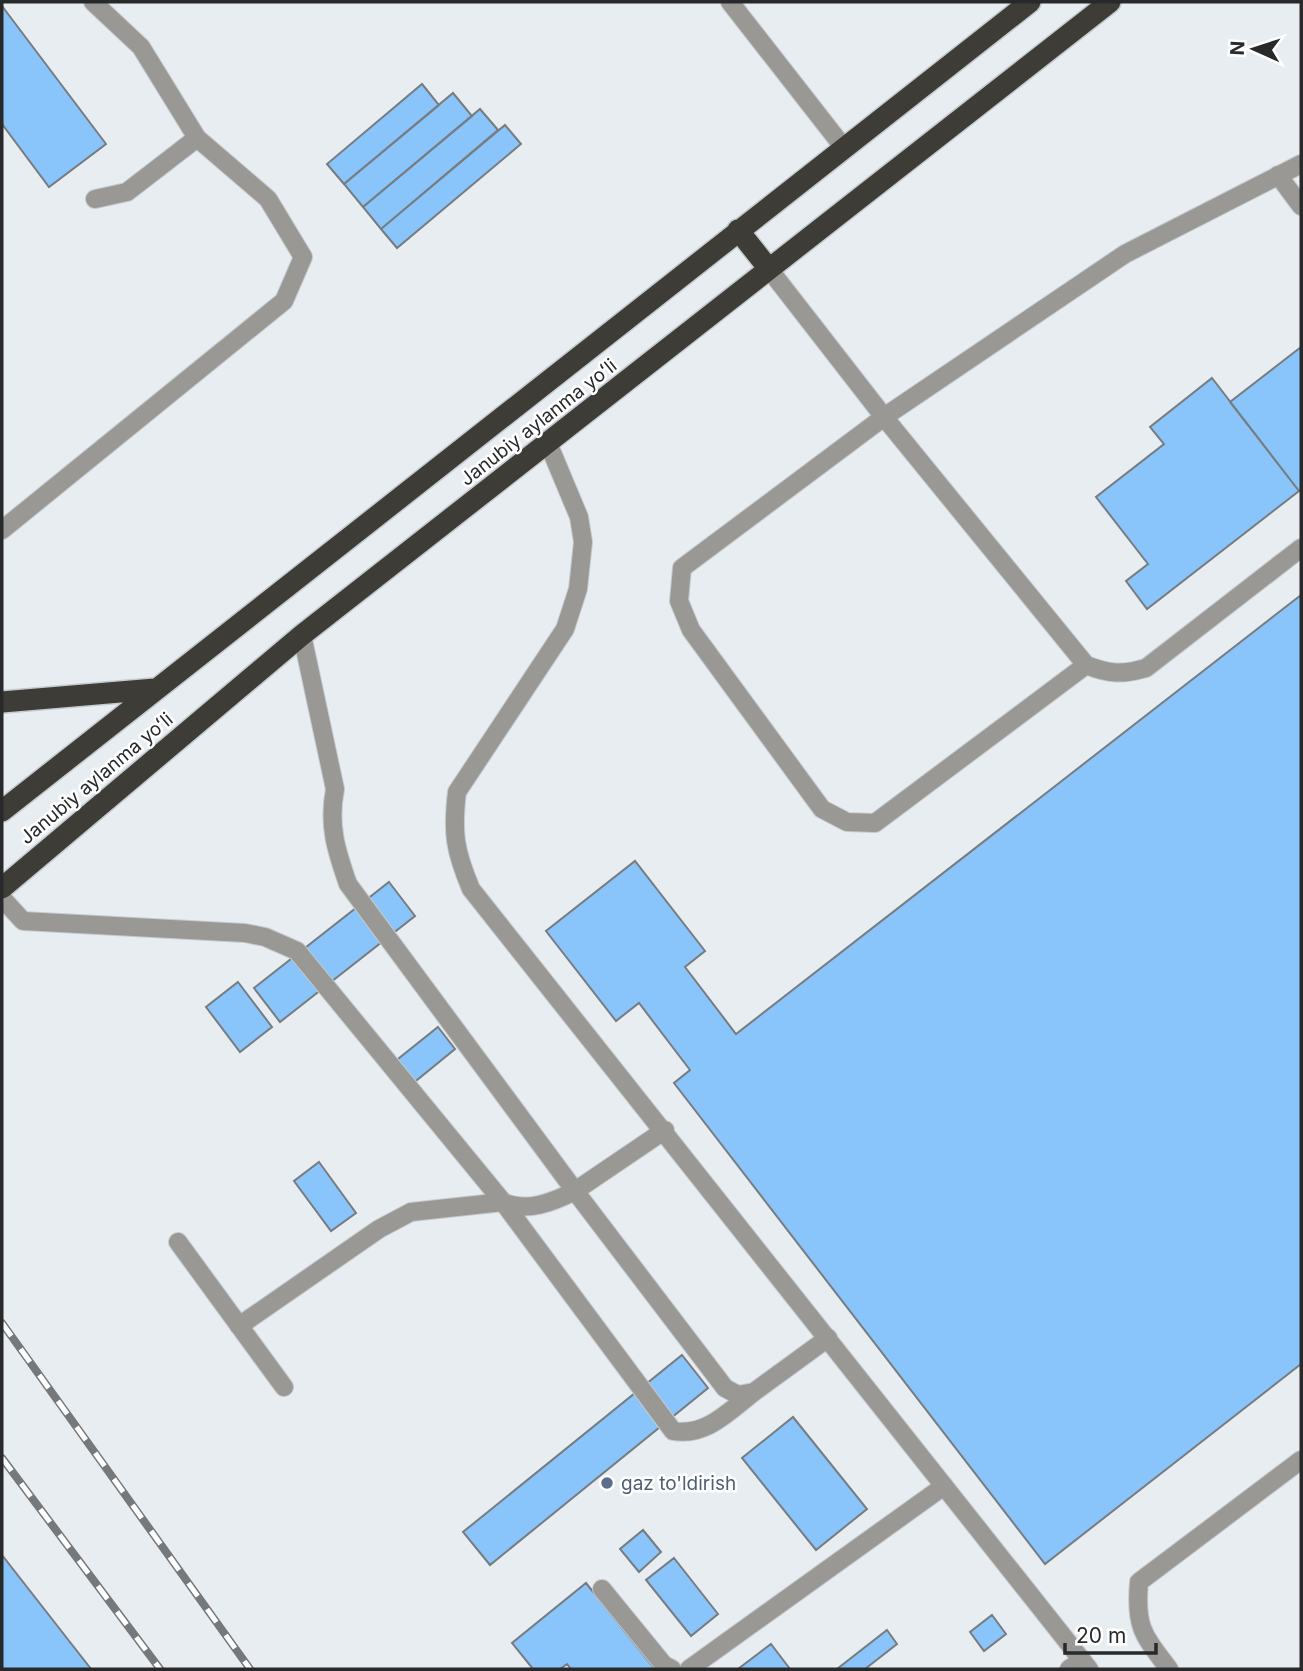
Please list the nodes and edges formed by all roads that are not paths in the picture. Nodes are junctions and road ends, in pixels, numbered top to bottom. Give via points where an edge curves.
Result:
1 (93, 2) edge
2 (730, 2) edge
3 (1030, 2) edge
4 (1110, 2) edge
5 (197, 138) junction
6 (844, 148) junction
7 (1301, 164) edge
8 (1278, 176) junction
9 (94, 199) dead end
10 (1301, 206) edge
11 (738, 230) junction
12 (769, 270) junction
13 (884, 417) junction
14 (548, 443) junction
15 (2, 530) edge
16 (1301, 548) edge
17 (302, 635) junction
18 (1086, 665) junction
19 (155, 690) junction
20 (2, 702) edge
21 (2, 811) edge
22 (2, 888) edge
23 (2, 898) edge
24 (665, 1130) junction
25 (575, 1191) junction
26 (503, 1202) junction
27 (178, 1242) dead end
28 (239, 1326) junction
29 (828, 1338) junction
30 (284, 1387) dead end
31 (754, 1392) junction
32 (1301, 1460) edge
33 (944, 1486) junction
34 (602, 1589) dead end
35 (1080, 1666) edge
36 (672, 1669) edge
37 (689, 1669) edge
38 (1169, 1669) edge

1 - 5 street via 141,47
2 - 6 street
3 - 6 highway, Janubiy aylanma yoʻli
4 - 12 highway, Janubiy aylanma yoʻli
5 - 9 street via 127,192
5 - 15 street via 268,199 303,257 284,301
6 - 11 highway, Janubiy aylanma yoʻli
7 - 8 street
8 - 10 street
8 - 13 street via 1125,254
11 - 12 highway
11 - 19 highway, Janubiy aylanma yoʻli
12 - 13 street
12 - 14 highway, Janubiy aylanma yoʻli
13 - 18 street
13 - 18 street via 682,568 679,601 691,630 821,809 847,822 875,823
14 - 17 highway, Janubiy aylanma yoʻli
14 - 24 street via 579,517 583,542 578,589 565,629 457,792 456,854 471,889
16 - 18 street via 1146,668 1109,674
17 - 22 highway, Janubiy aylanma yoʻli
17 - 25 street via 335,789 332,837 348,884
19 - 20 highway
19 - 21 highway, Janubiy aylanma yoʻli
23 - 26 street via 23,921 245,933 297,951
24 - 25 street
24 - 29 street
25 - 26 street via 523,1208
25 - 31 street via 724,1388 738,1395
26 - 28 street via 411,1212 379,1229
26 - 31 street via 673,1431 703,1430
27 - 28 street
28 - 30 street
29 - 31 street
29 - 33 street
32 - 38 street via 1139,1582 1136,1612 1144,1636
33 - 35 street
33 - 37 street
34 - 36 street

